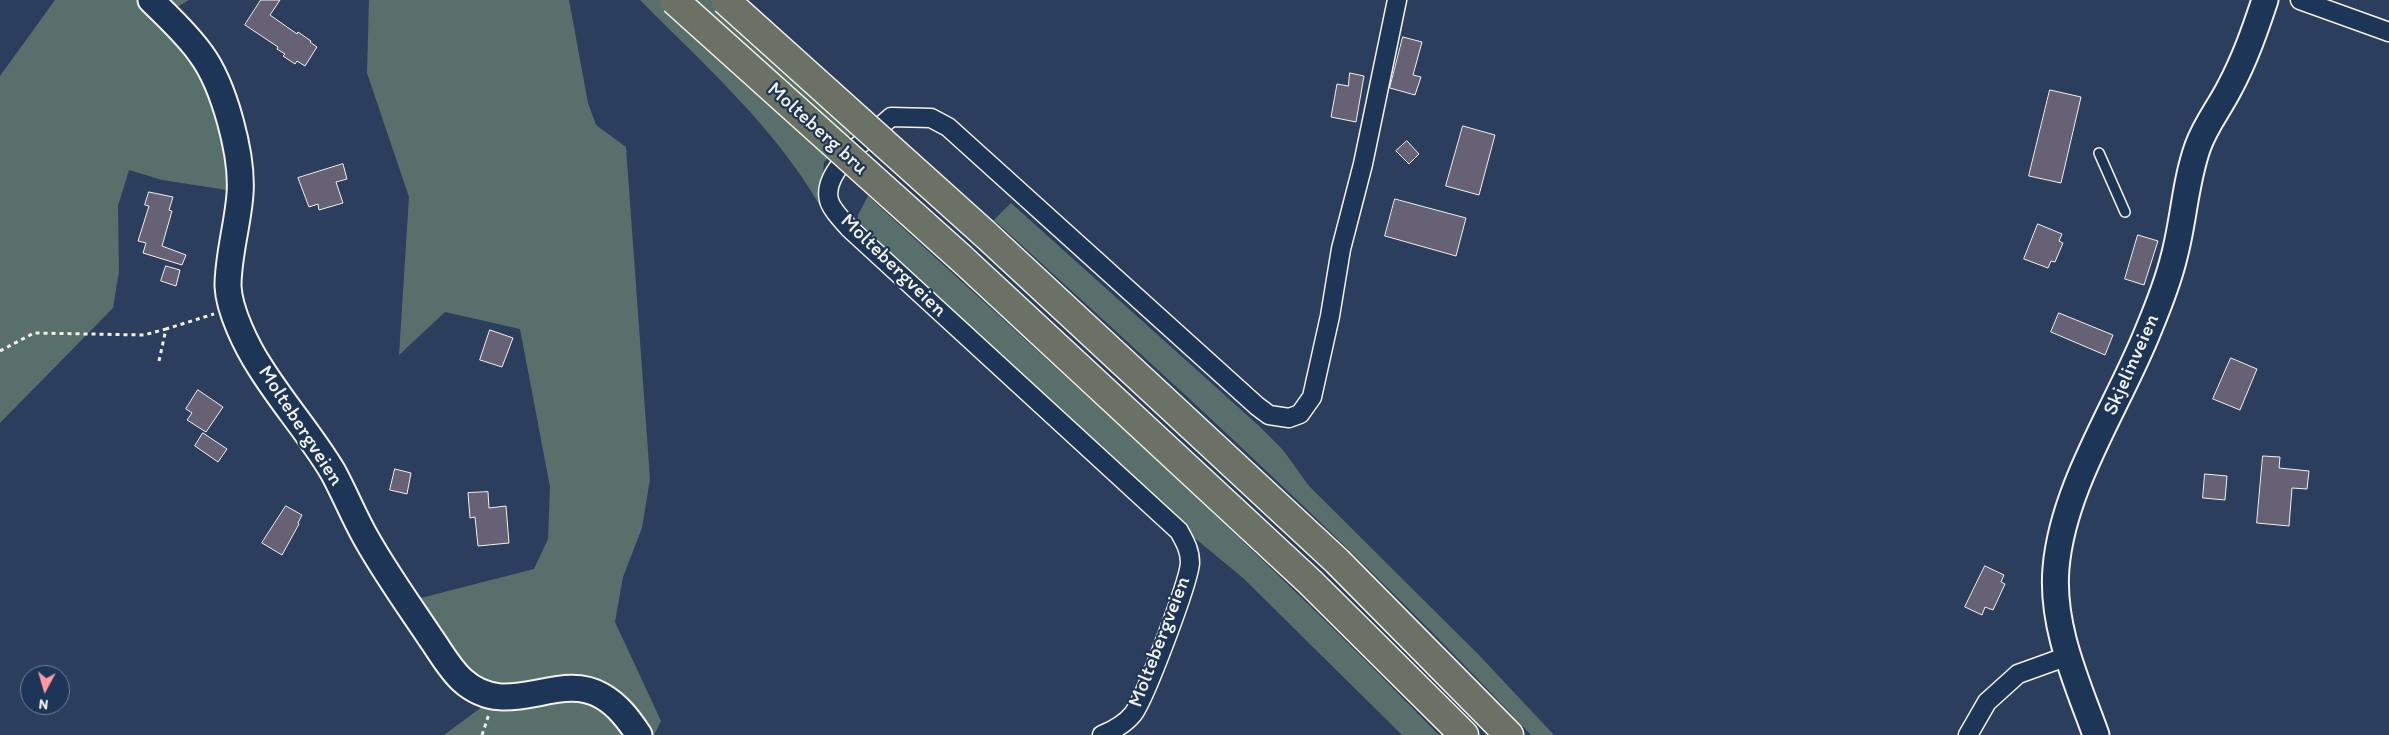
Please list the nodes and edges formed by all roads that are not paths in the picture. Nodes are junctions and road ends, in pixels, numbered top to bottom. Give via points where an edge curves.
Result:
1 (151, 0) edge
2 (674, 0) edge
3 (725, 0) edge
4 (1397, 0) edge
5 (2300, 0) edge
6 (2263, 1) edge
7 (2389, 32) edge
8 (2099, 153) dead end
9 (2124, 212) dead end
10 (2068, 656) junction
11 (639, 735) edge
12 (1102, 735) edge
13 (1464, 735) edge
14 (1509, 735) edge
15 (1968, 735) edge
16 (2096, 735) edge

1 - 11 main road, Moltebergveien via 203,56 213,74 235,139 240,192 228,283 247,345 314,442 405,602 462,680 480,693 516,698 561,689 584,690 602,695 617,707
2 - 13 highway, Molteberg bru, bridge via 961,258 1310,582
3 - 14 highway, Molteberg bru, bridge via 985,234 1316,542
4 - 12 street, Moltebergveien via 1363,164 1341,249 1312,397 1300,414 1289,418 1269,415 1257,406 948,127 931,118 891,117 837,167 829,184 829,201 849,228 1179,531 1189,549 1190,565 1185,581 1156,663 1134,712 1116,730
5 - 7 street
6 - 10 main road, Skjelinveien via 2244,60 2199,143 2188,178 2175,256 2167,282 2147,334 2084,471 2063,530 2056,568 2056,598
8 - 9 lane
10 - 15 street via 2018,674 1987,702
10 - 16 main road, Skjelinveien

